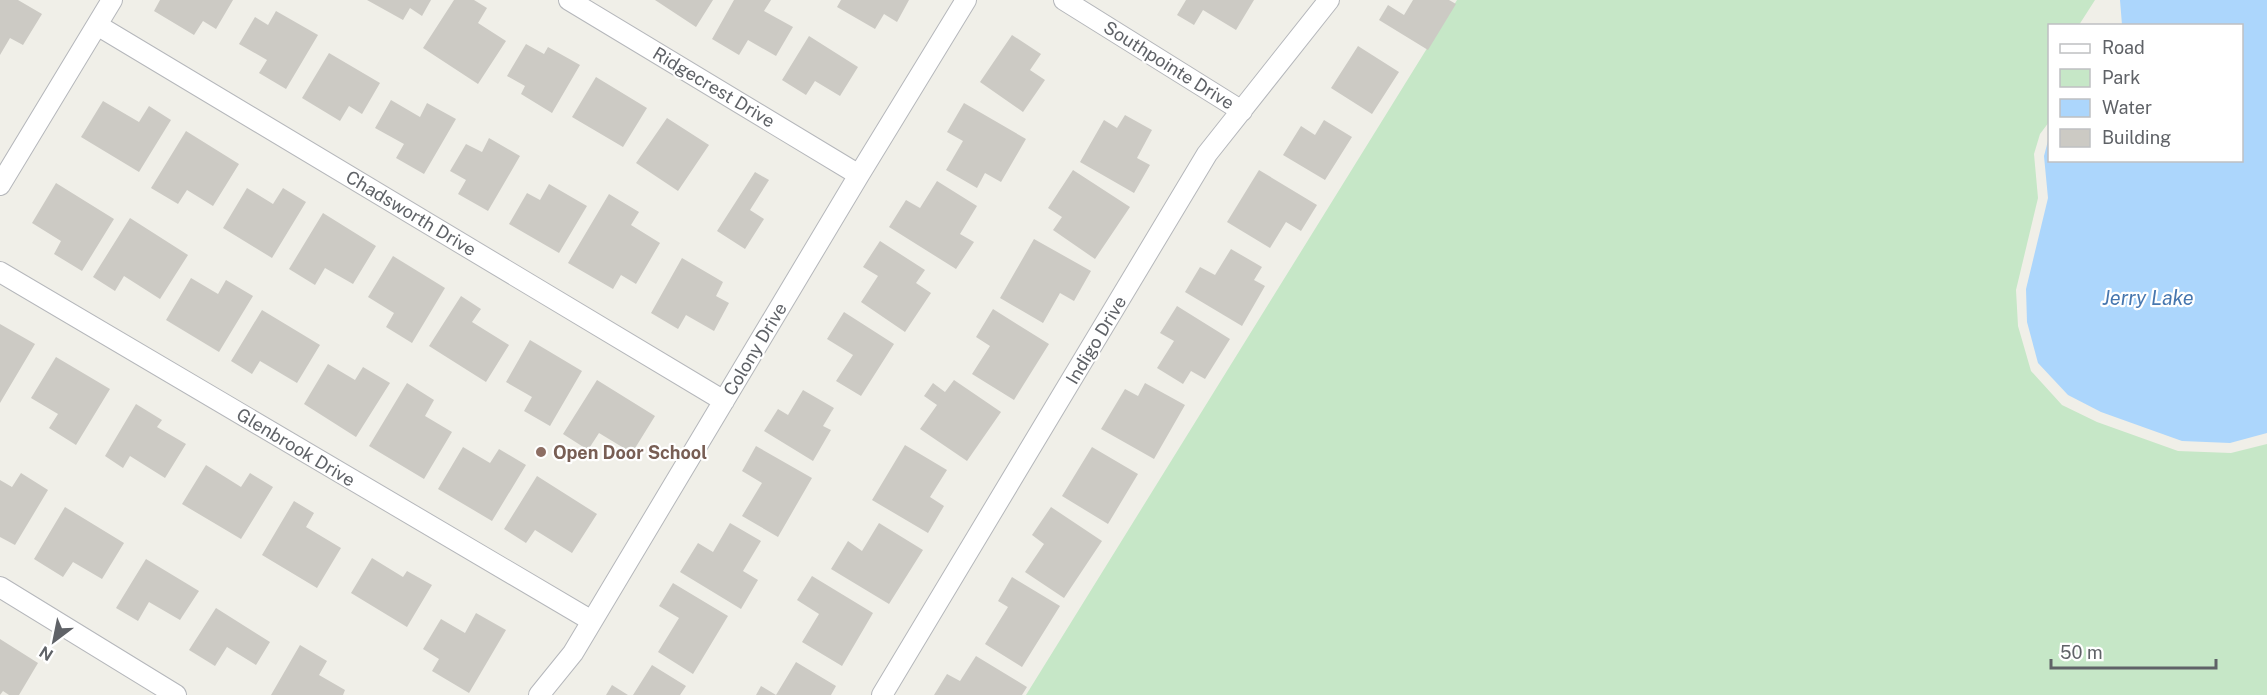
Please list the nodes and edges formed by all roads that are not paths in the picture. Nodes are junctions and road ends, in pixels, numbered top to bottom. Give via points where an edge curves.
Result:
1 (112, 0) edge
2 (569, 0) edge
3 (966, 0) edge
4 (1064, 0) edge
5 (1329, 0) edge
6 (97, 25) junction
7 (1242, 111) junction
8 (859, 175) junction
9 (0, 185) edge
10 (0, 272) edge
11 (724, 401) junction
12 (0, 586) edge
13 (592, 621) junction
14 (176, 695) edge
15 (539, 695) edge
16 (882, 695) edge

1 - 6 street
2 - 8 street, Ridgecrest Drive
3 - 8 street, Colony Drive
4 - 7 street, Southpointe Drive
5 - 7 street, Indigo Drive
6 - 9 street
6 - 11 street, Chadsworth Drive
7 - 16 street, Indigo Drive via 1208,154
8 - 11 street, Colony Drive
10 - 13 street, Glenbrook Drive
11 - 13 street, Colony Drive
12 - 14 street
13 - 15 street, Colony Drive via 573,653

